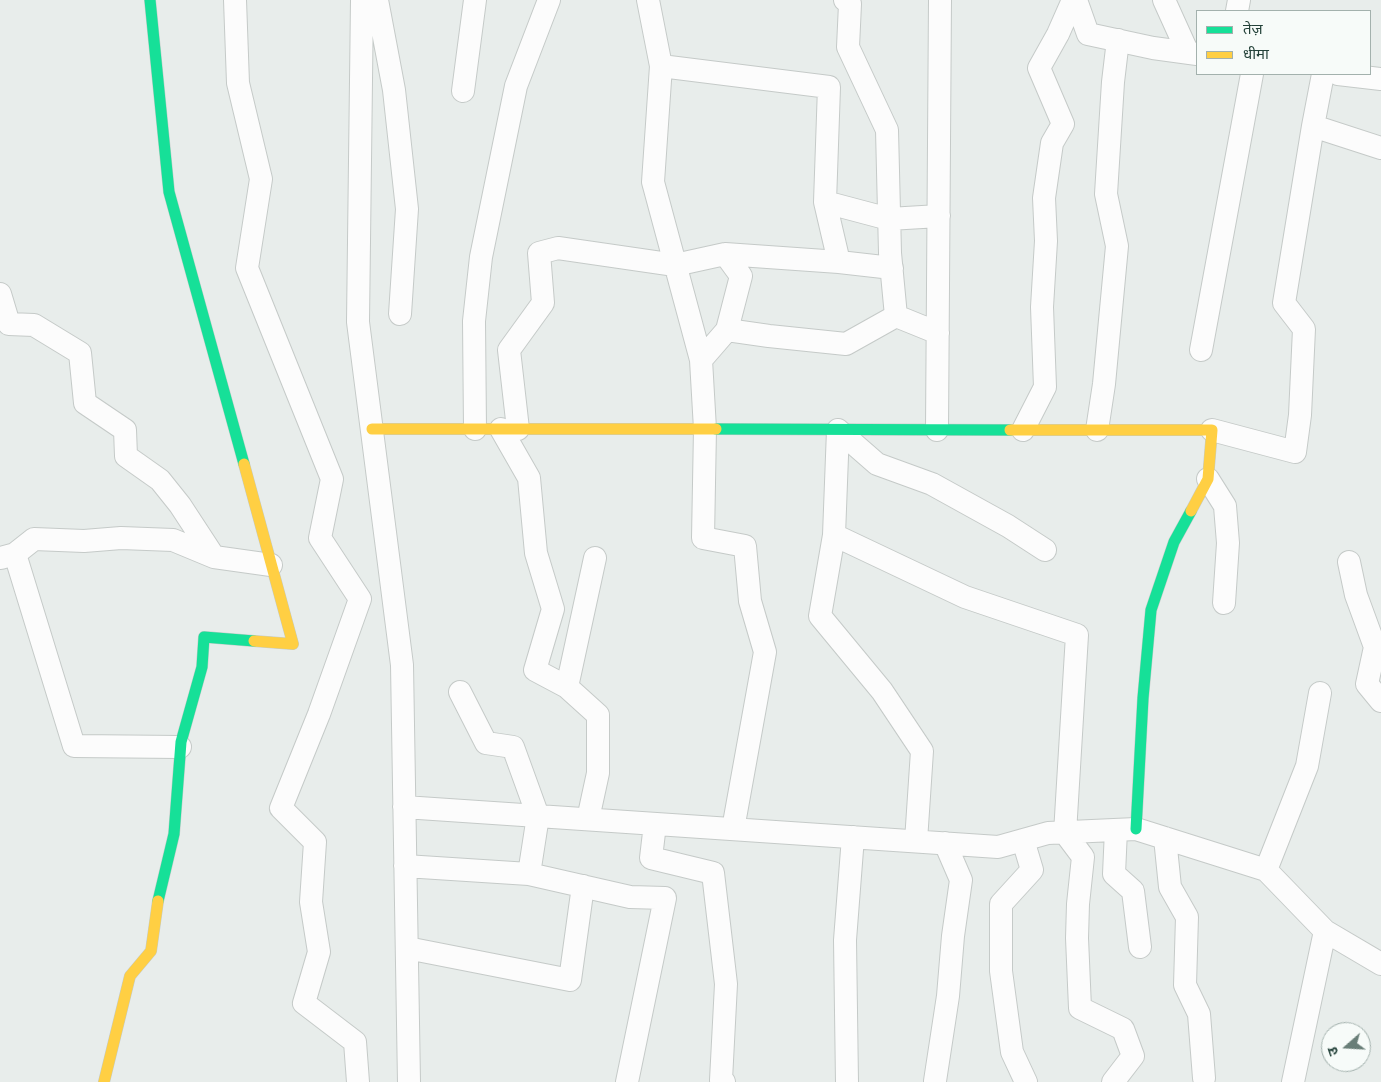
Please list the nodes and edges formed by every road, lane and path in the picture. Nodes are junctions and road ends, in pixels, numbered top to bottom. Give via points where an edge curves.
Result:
1 (150, 0) edge
2 (235, 0) edge
3 (362, 0) edge
4 (377, 0) edge
5 (475, 0) edge
6 (549, 0) edge
7 (648, 0) edge
8 (846, 0) edge
9 (940, 0) edge
10 (1075, 0) edge
11 (1164, 0) edge
12 (1118, 40) junction
13 (1193, 53) edge
14 (661, 66) junction
15 (1252, 75) edge
16 (1323, 75) edge
17 (1347, 75) edge
18 (1381, 79) edge
19 (463, 91) dead end
20 (1314, 126) junction
21 (1381, 148) edge
22 (825, 202) junction
23 (939, 216) junction
24 (889, 220) junction
25 (725, 254) junction
26 (839, 262) junction
27 (676, 265) junction
28 (892, 268) junction
29 (0, 294) edge
30 (400, 314) dead end
31 (896, 316) junction
32 (727, 330) junction
33 (938, 333) junction
34 (1201, 350) dead end
35 (701, 360) junction
36 (372, 429) junction
37 (474, 429) junction
38 (510, 429) junction
39 (705, 429) junction
40 (838, 430) junction
41 (938, 430) junction
42 (1023, 430) junction
43 (1097, 430) junction
44 (1212, 430) junction
45 (1208, 479) junction
46 (834, 535) junction
47 (1044, 550) dead end
48 (7, 556) edge
49 (214, 557) junction
50 (595, 558) dead end
51 (1349, 562) dead end
52 (271, 565) junction
53 (1224, 603) dead end
54 (567, 688) junction
55 (460, 692) dead end
56 (1320, 693) dead end
57 (1381, 701) edge
58 (180, 747) junction
59 (404, 807) junction
60 (538, 816) junction
61 (588, 819) junction
62 (655, 824) junction
63 (733, 829) junction
64 (1126, 829) junction
65 (1065, 833) junction
66 (853, 837) junction
67 (1164, 838) junction
68 (1023, 840) junction
69 (916, 841) junction
70 (945, 843) junction
71 (405, 866) junction
72 (1266, 870) junction
73 (529, 874) junction
74 (583, 886) junction
75 (1325, 931) junction
76 (1140, 947) dead end
77 (407, 948) junction
78 (1381, 964) edge
79 (1204, 1078) dead end
80 (935, 1081) edge
81 (104, 1082) edge
82 (358, 1082) edge
83 (409, 1082) edge
84 (627, 1082) edge
85 (724, 1082) edge
86 (847, 1082) edge
87 (1026, 1082) edge
88 (1114, 1082) edge
89 (1293, 1082) edge

1 - 52 street via 169,192
2 - 82 street via 238,83 261,179 247,268 332,479 320,538 360,599 281,808 315,842 311,902 319,952 304,1003 355,1042
3 - 36 street via 358,322
4 - 30 street via 394,90 407,209
5 - 19 street
6 - 37 street via 516,86 482,257 474,321
7 - 14 street
8 - 24 street via 850,4 848,47 887,130
9 - 23 street
10 - 12 street via 1088,34
10 - 42 street via 1039,68 1063,124 1052,143 1044,198 1046,241 1042,308 1045,387
11 - 13 street
12 - 13 street
12 - 43 street via 1106,194 1117,246
14 - 22 street via 829,87
14 - 27 street via 653,182
15 - 34 street
16 - 20 street
17 - 18 street
20 - 21 street
20 - 44 street via 1284,303 1304,329 1295,452
22 - 24 street
22 - 26 street
23 - 24 street
23 - 33 street
24 - 28 street
25 - 26 street
25 - 27 street
25 - 32 street via 740,276
26 - 28 street
27 - 35 street
27 - 38 street via 558,248 539,253 543,303 509,350
28 - 31 street
29 - 49 street via 9,324 34,325 80,353 85,403 125,430 126,456 160,480
31 - 32 street via 846,344
31 - 33 street
32 - 35 street
33 - 41 street
35 - 39 street
36 - 37 street
36 - 59 street via 402,665
37 - 38 street
38 - 39 street
38 - 54 street via 529,478 536,553 553,609 535,670
39 - 40 street
39 - 63 street via 703,538 745,546 750,601 765,652
40 - 41 street
40 - 46 street
40 - 47 street via 877,464 932,484
41 - 42 street
42 - 43 street
43 - 44 street
44 - 45 street
45 - 53 street via 1225,506 1228,544
45 - 64 street via 1174,542 1151,610
46 - 65 street via 965,597 1076,635
46 - 69 street via 820,616 882,691 922,751
48 - 49 street via 34,539 84,541 120,538 173,540
48 - 58 street via 74,746
49 - 52 street
50 - 54 street
51 - 57 street via 1356,595 1375,647 1367,684
52 - 58 street via 293,644 204,637 202,668
54 - 61 street via 598,716 598,773
55 - 60 street via 486,743 513,747
56 - 72 street via 1307,766
58 - 81 street via 174,834 158,900 151,952 130,976
59 - 60 street
59 - 71 street
60 - 61 street
60 - 73 street
61 - 62 street
62 - 63 street
62 - 85 street via 651,858 713,872 726,984 721,1080
63 - 66 street
64 - 65 street
64 - 67 street
64 - 76 street via 1114,874 1133,891
65 - 68 street via 1048,833
65 - 88 street via 1083,857 1077,938 1080,1008 1123,1029 1133,1056
66 - 69 street
66 - 86 street via 845,940
67 - 72 street
67 - 79 street via 1170,887 1187,918 1185,984 1199,1014
68 - 70 street via 998,846
68 - 87 street via 1032,870 1001,904 1001,971 1012,1052
69 - 70 street
70 - 80 street via 961,880
71 - 73 street
71 - 77 street
72 - 75 street
73 - 74 street
74 - 77 street via 570,980
74 - 84 street via 630,897 665,898
75 - 78 street
75 - 89 street
77 - 83 street

